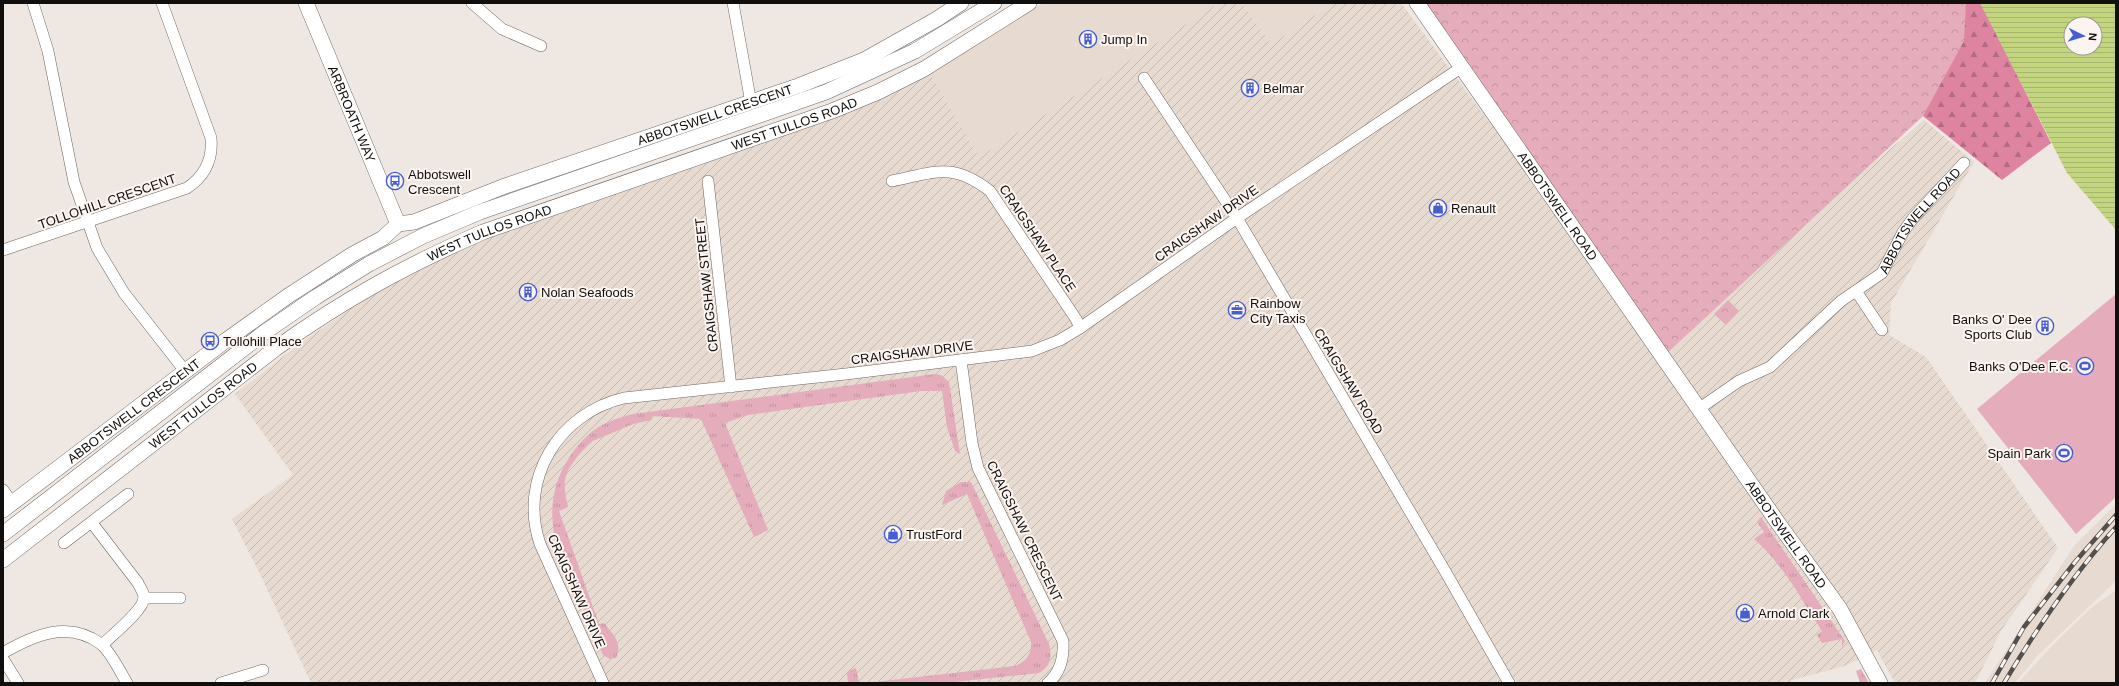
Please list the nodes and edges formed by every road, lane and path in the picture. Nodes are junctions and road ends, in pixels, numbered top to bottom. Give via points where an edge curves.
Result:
1 (33, 3) edge
2 (162, 3) edge
3 (306, 3) edge
4 (472, 3) edge
5 (733, 3) edge
6 (961, 3) edge
7 (994, 3) edge
8 (1029, 3) edge
9 (1417, 3) edge
10 (541, 46) dead end
11 (1462, 67) junction
12 (1144, 78) dead end
13 (751, 103) junction
14 (1964, 163) dead end
15 (708, 181) dead end
16 (892, 181) dead end
17 (1237, 218) junction
18 (87, 223) junction
19 (398, 224) junction
20 (3, 250) edge
21 (1856, 291) junction
22 (1080, 328) junction
23 (1882, 330) dead end
24 (961, 360) junction
25 (185, 371) junction
26 (731, 387) junction
27 (1700, 408) junction
28 (3, 490) edge
29 (128, 494) dead end
30 (8, 506) edge
31 (92, 523) junction
32 (3, 534) edge
33 (64, 543) dead end
34 (3, 560) edge
35 (144, 598) junction
36 (180, 598) dead end
37 (102, 645) junction
38 (3, 653) edge
39 (3, 659) edge
40 (263, 670) dead end
41 (18, 683) edge
42 (126, 683) edge
43 (221, 683) edge
44 (603, 683) edge
45 (1048, 683) edge
46 (1509, 683) edge
47 (1880, 683) edge

1 - 18 street via 48,51 74,182
2 - 18 street, TOLLOHILL CRESCENT via 211,138 212,148 206,170 187,188
3 - 19 main road, ARBROATH WAY
4 - 10 street via 502,29
5 - 13 street
6 - 13 main road, ABBOTSWELL CRESCENT via 864,60
7 - 32 main road, WEST TULLOS ROAD via 915,51 826,92 480,212 423,236 369,264 266,332
8 - 34 main road, WEST TULLOS ROAD via 924,69 878,92 825,114 483,232 375,283 275,349
9 - 11 main road, ABBOTSWELL ROAD
11 - 17 street, CRAIGSHAW DRIVE
11 - 27 main road, ABBOTSWELL ROAD
12 - 17 street, CRAIGSHAW ROAD
13 - 19 main road, ABBOTSWELL CRESCENT via 506,186 414,222
14 - 21 street, ABBOTSWELL ROAD via 1914,217 1903,232 1882,273
15 - 26 street, CRAIGSHAW STREET
16 - 22 street, CRAIGSHAW PLACE via 944,171 957,172 977,181 990,191
17 - 22 street, CRAIGSHAW DRIVE
17 - 46 street, CRAIGSHAW ROAD
18 - 20 street, TOLLOHILL CRESCENT
18 - 25 street via 97,248 124,293
19 - 25 main road, ABBOTSWELL CRESCENT via 384,238 353,254 288,296
21 - 23 street
21 - 27 street, ABBOTSWELL ROAD via 1797,340 1782,358 1770,367 1739,381
22 - 24 street, CRAIGSHAW DRIVE via 1060,340 1032,351
24 - 26 street, CRAIGSHAW DRIVE
24 - 45 street, CRAIGSHAW CRESCENT via 972,443 978,468 1063,641 1061,665 1057,674
25 - 30 main road, ABBOTSWELL CRESCENT
26 - 44 street, CRAIGSHAW DRIVE via 629,397 607,402 571,424 558,439 542,468 535,507 537,535
27 - 47 main road, ABBOTSWELL ROAD via 1840,609
28 - 30 street
29 - 31 street
31 - 33 street
31 - 35 street via 138,583
35 - 36 street
35 - 37 street via 138,610
37 - 38 street via 82,635 56,631 31,638
37 - 42 street
39 - 41 street
40 - 43 street

